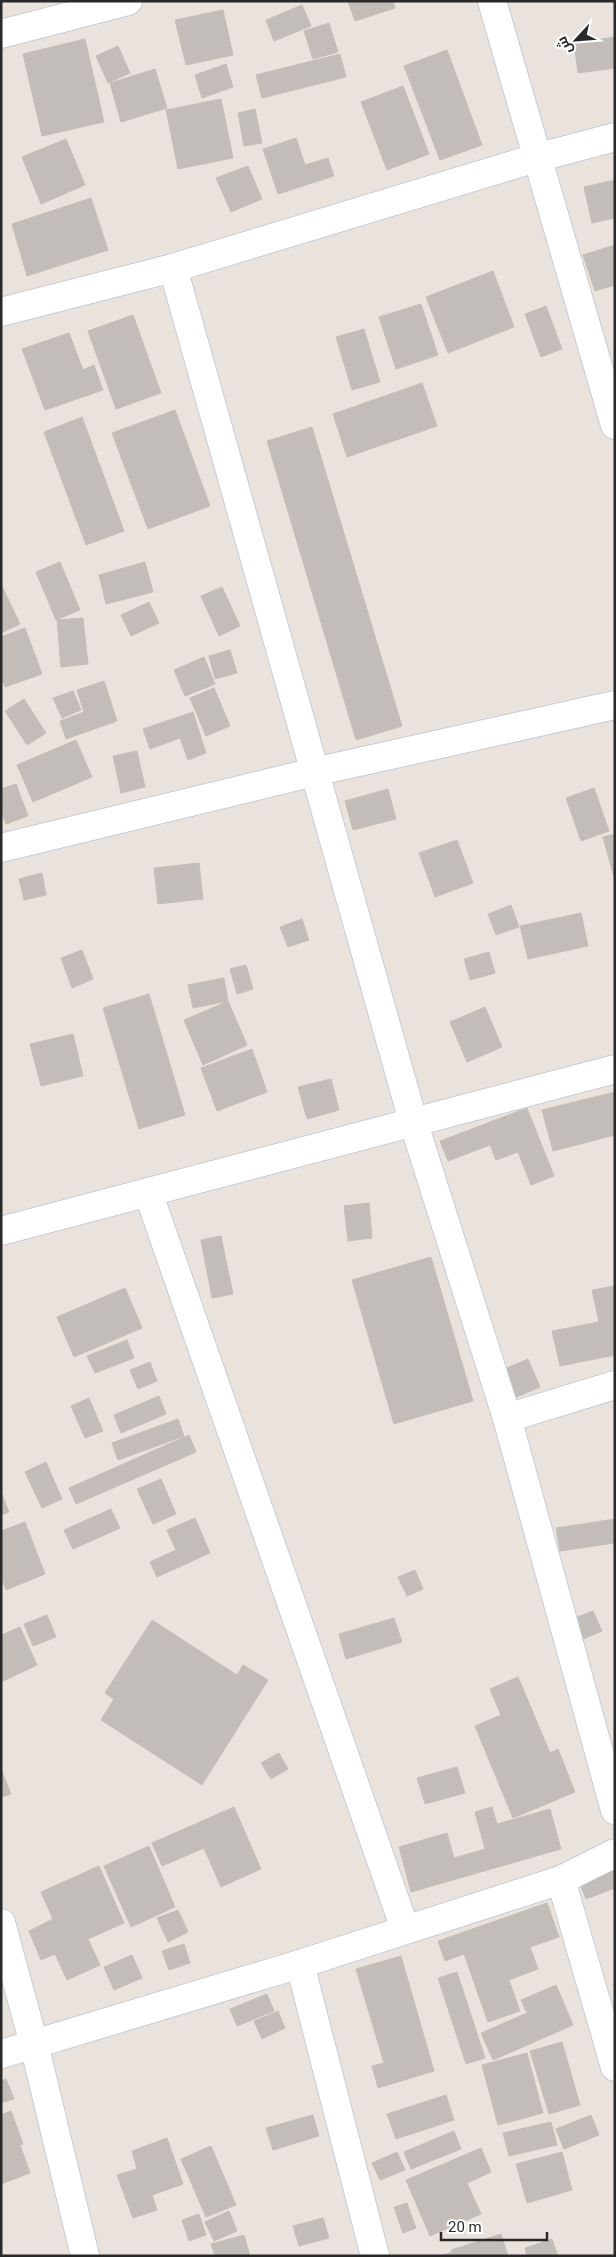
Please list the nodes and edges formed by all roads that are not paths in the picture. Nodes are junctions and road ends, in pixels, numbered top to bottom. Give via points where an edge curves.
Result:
1 (128, 1) edge
2 (492, 1) edge
3 (1, 34) edge
4 (615, 137) edge
5 (536, 158) junction
6 (173, 268) junction
7 (1, 312) edge
8 (615, 425) edge
9 (615, 705) edge
10 (314, 772) junction
11 (1, 848) edge
12 (615, 1068) edge
13 (413, 1121) junction
14 (148, 1192) junction
15 (1, 1231) edge
16 (615, 1385) edge
17 (507, 1418) junction
18 (615, 1810) edge
19 (615, 1853) edge
20 (561, 1880) junction
21 (1, 1923) edge
22 (405, 1929) junction
23 (300, 1964) junction
24 (34, 2044) junction
25 (1, 2054) edge
26 (615, 2067) edge
27 (85, 2256) edge
28 (375, 2256) edge

1 - 3 street
2 - 5 street
4 - 5 street
5 - 6 street
5 - 8 street
6 - 7 street
6 - 10 street
9 - 10 street
10 - 11 street
10 - 13 street
12 - 13 street
13 - 14 street
13 - 17 street
14 - 15 street
14 - 22 street
16 - 17 street
17 - 18 street
19 - 20 street
20 - 22 street
20 - 26 street
21 - 24 street
22 - 23 street
23 - 24 street
23 - 28 street
24 - 25 street
24 - 27 street

